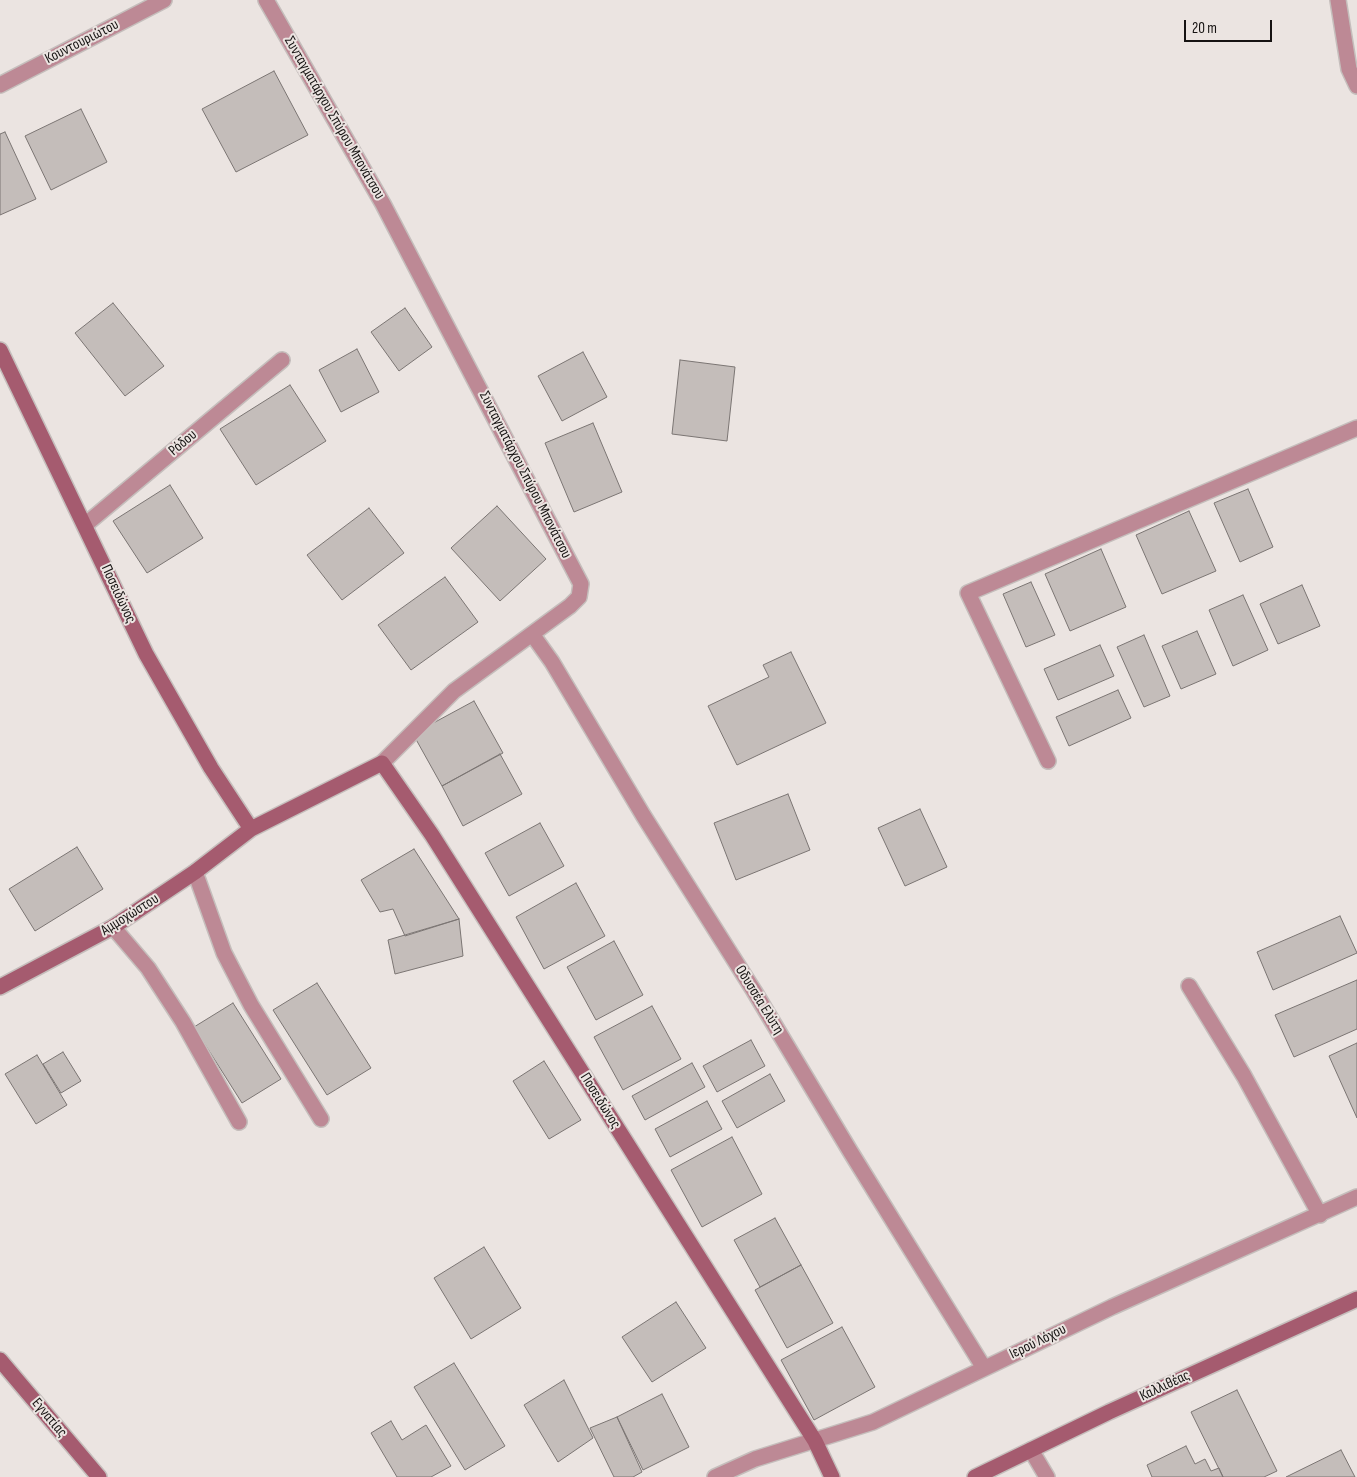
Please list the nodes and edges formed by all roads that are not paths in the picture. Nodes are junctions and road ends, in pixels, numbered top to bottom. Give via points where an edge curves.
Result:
1 (164, 0) edge
2 (266, 0) edge
3 (1338, 0) edge
4 (0, 84) edge
5 (1357, 86) edge
6 (0, 350) edge
7 (282, 360) dead end
8 (1357, 428) edge
9 (85, 525) junction
10 (532, 634) junction
11 (1048, 761) dead end
12 (382, 763) junction
13 (251, 829) junction
14 (195, 872) junction
15 (113, 927) junction
16 (1189, 986) dead end
17 (0, 987) edge
18 (321, 1119) dead end
19 (239, 1122) dead end
20 (1357, 1197) edge
21 (1320, 1215) junction
22 (1357, 1299) edge
23 (0, 1360) edge
24 (984, 1368) junction
25 (815, 1440) junction
26 (1031, 1450) junction
27 (99, 1477) edge
28 (715, 1477) edge
29 (832, 1477) edge
30 (975, 1477) edge
31 (1047, 1477) edge

1 - 4 street, Κουντουριώτου
2 - 10 street, Συνταγματάρχου Σπύρου Μπονάτσου via 383,204 582,584 579,597
3 - 5 street via 1349,69
6 - 9 street, Ποσειδώνος
7 - 9 street, Ρόδου
8 - 11 street via 968,593
9 - 13 street, Ποσειδώνος via 146,654 211,768
10 - 12 street, Συνταγματάρχου Σπύρου Μπονάτσου via 454,691
10 - 24 street, Οδυσσέα Ελύτη
12 - 13 street, Συνταγματάρχου Σπύρου Μπονάτσου
12 - 25 street, Ποσειδώνος via 432,835
13 - 14 street, Αμμοχώστου
14 - 15 street, Αμμοχώστου
14 - 18 street via 224,952 251,1005
15 - 17 street, Αμμοχώστου
15 - 19 street via 148,968 183,1022
16 - 21 street via 1244,1076
20 - 21 street, Ιερού Λόχου
21 - 24 street, Ιερού Λόχου
22 - 26 street, Καλλιθέας
23 - 27 street, Εγνατίας
24 - 25 street, Ιερού Λόχου via 873,1422
25 - 28 street, Ιερού Λόχου via 755,1459
25 - 29 street, Ποσειδώνος
26 - 30 street, Καλλιθέας
26 - 31 street

